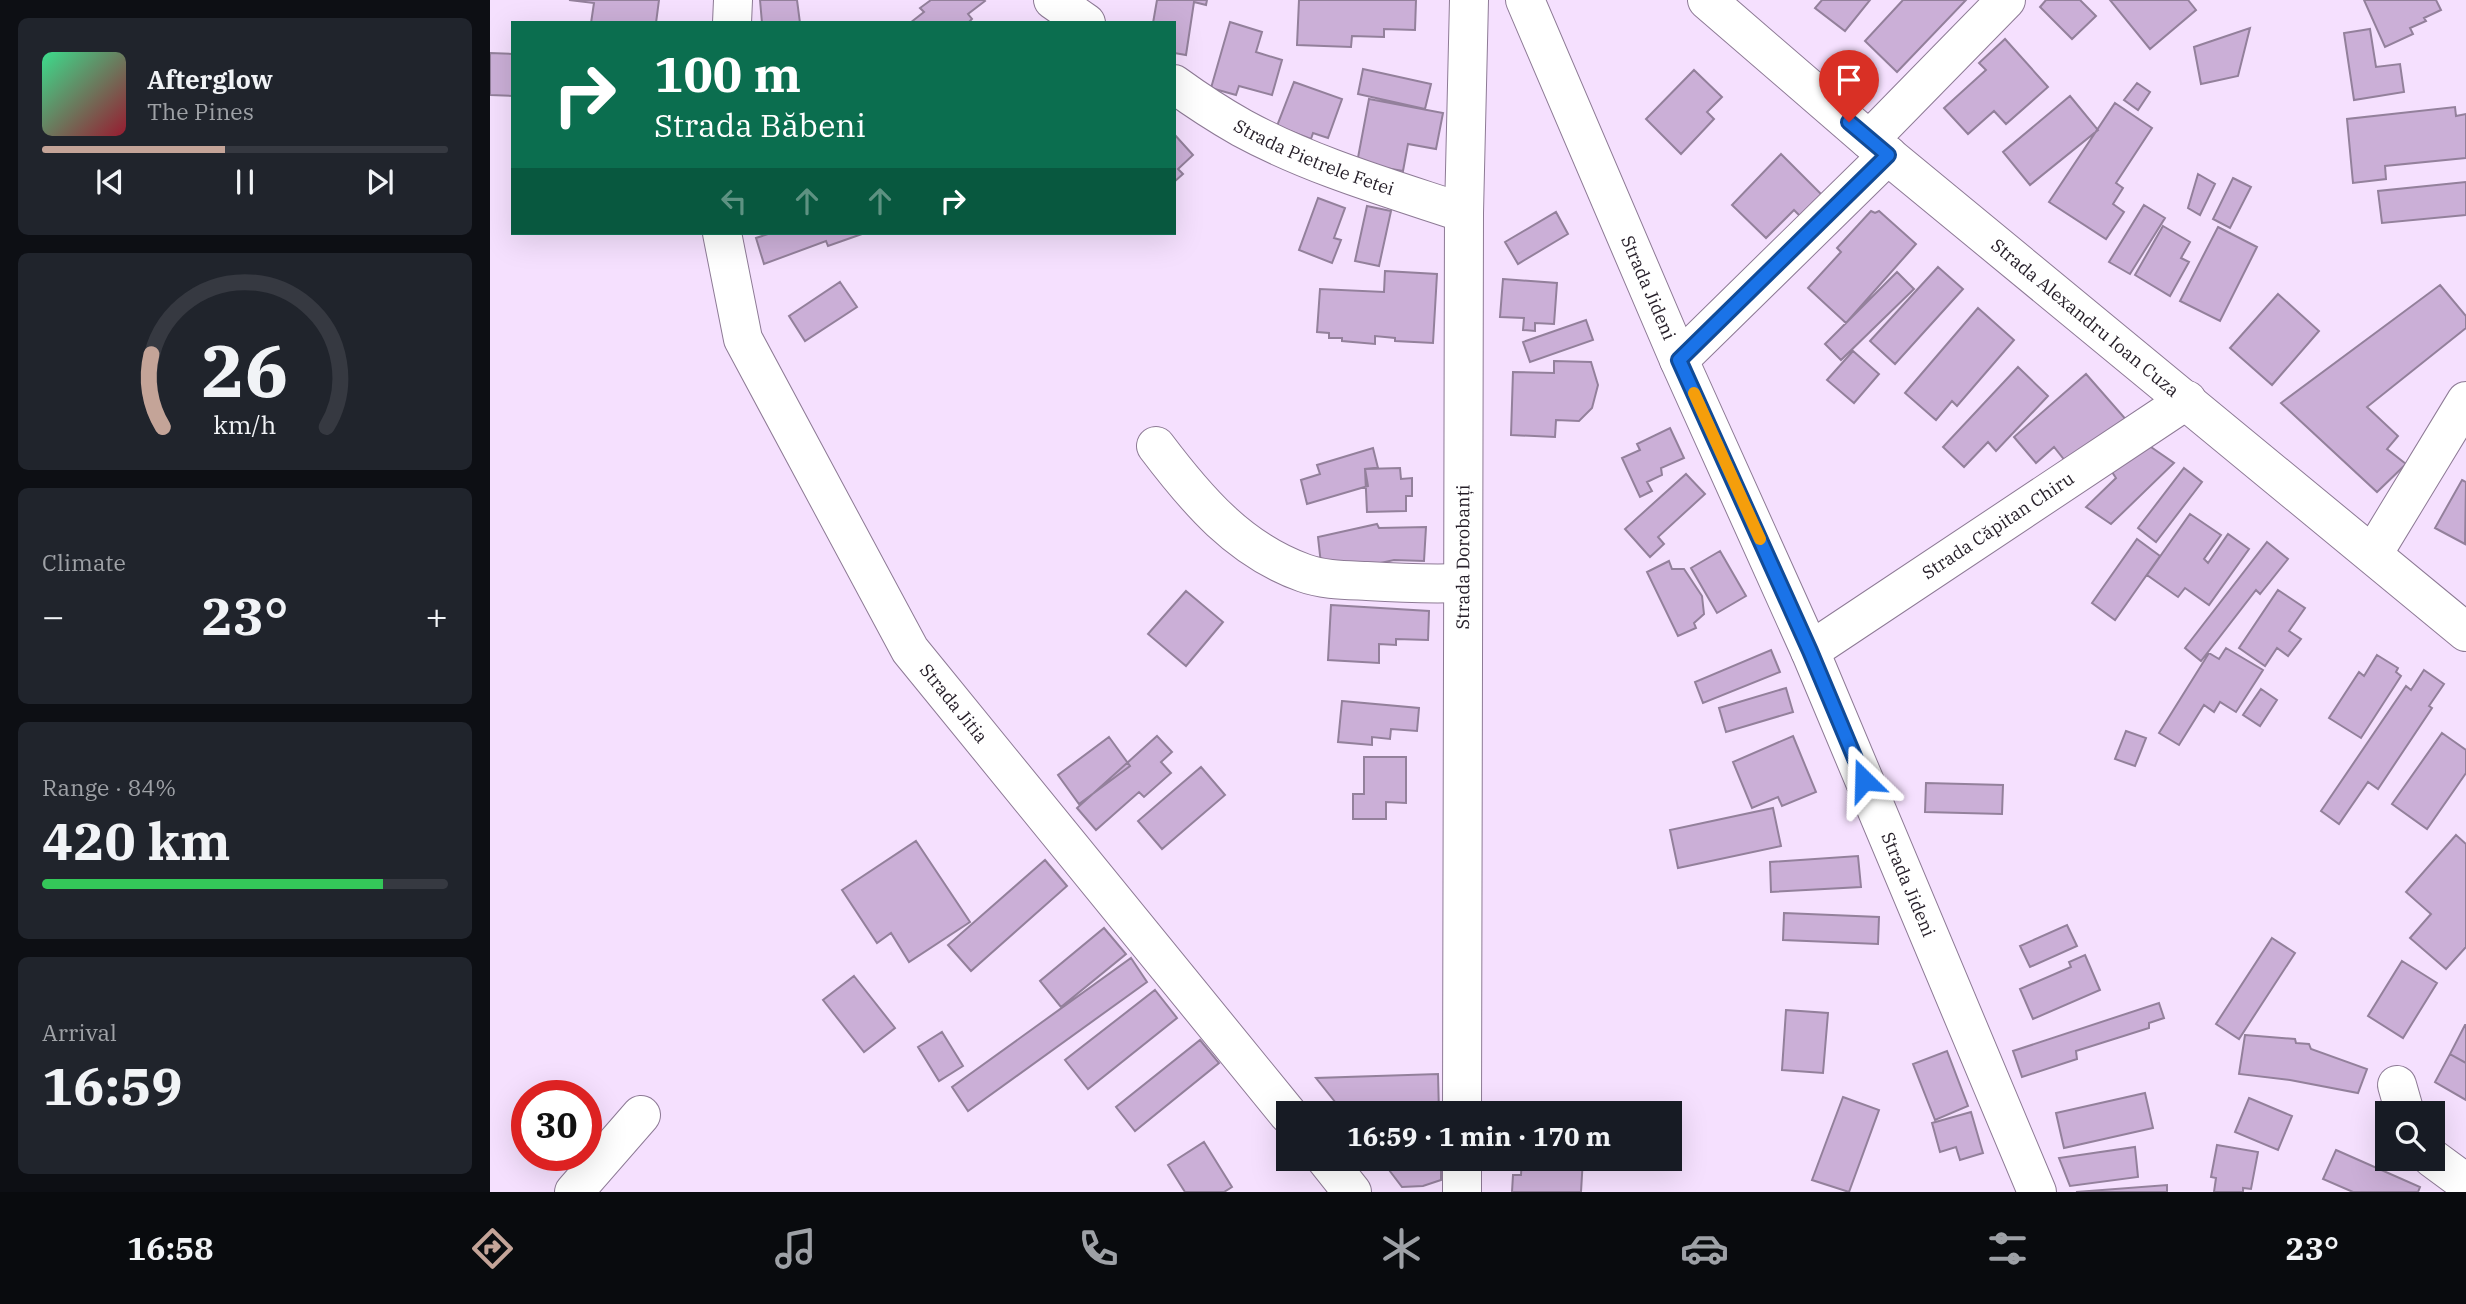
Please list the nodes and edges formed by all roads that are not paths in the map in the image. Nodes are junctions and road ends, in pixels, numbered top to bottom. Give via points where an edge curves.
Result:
1 (733, 0) edge
2 (1053, 0) edge
3 (1469, 0) edge
4 (1524, 0) edge
5 (1707, 0) edge
6 (2006, 0) edge
7 (732, 21) edge
8 (1083, 21) edge
9 (1176, 85) edge
10 (1879, 147) junction
11 (1464, 214) junction
12 (722, 235) edge
13 (1679, 360) junction
14 (2186, 400) junction
15 (2466, 401) edge
16 (1156, 446) dead end
17 (2373, 554) junction
18 (1463, 583) junction
19 (2466, 632) edge
20 (1810, 651) junction
21 (1277, 1101) edge
22 (1462, 1101) edge
23 (640, 1115) dead end
24 (2445, 1168) edge
25 (1335, 1171) edge
26 (1462, 1171) edge
27 (2466, 1183) edge
28 (574, 1192) edge
29 (1352, 1192) edge
30 (1462, 1192) edge
31 (2037, 1192) edge

1 - 7 street
2 - 8 street
3 - 11 street, Strada Dorobanți
4 - 13 street, Strada Jideni
5 - 10 street, Strada Alexandru Ioan Cuza
6 - 10 street
9 - 11 street, Strada Pietrele Fetei via 1245,130 1318,163
10 - 13 street
10 - 14 street, Strada Alexandru Ioan Cuza
11 - 18 street, Strada Dorobanți
12 - 21 street, Strada Jitia via 743,339 910,650
13 - 20 street, Strada Jideni
14 - 17 street, Strada Alexandru Ioan Cuza
14 - 20 street, Strada Căpitan Chiru
15 - 17 street
16 - 18 street via 1221,522 1251,547 1305,574 1328,579
17 - 19 street, Strada Alexandru Ioan Cuza
18 - 22 street, Strada Dorobanți
20 - 31 street, Strada Jideni
23 - 28 street
24 - 27 street
25 - 29 street
26 - 30 street

